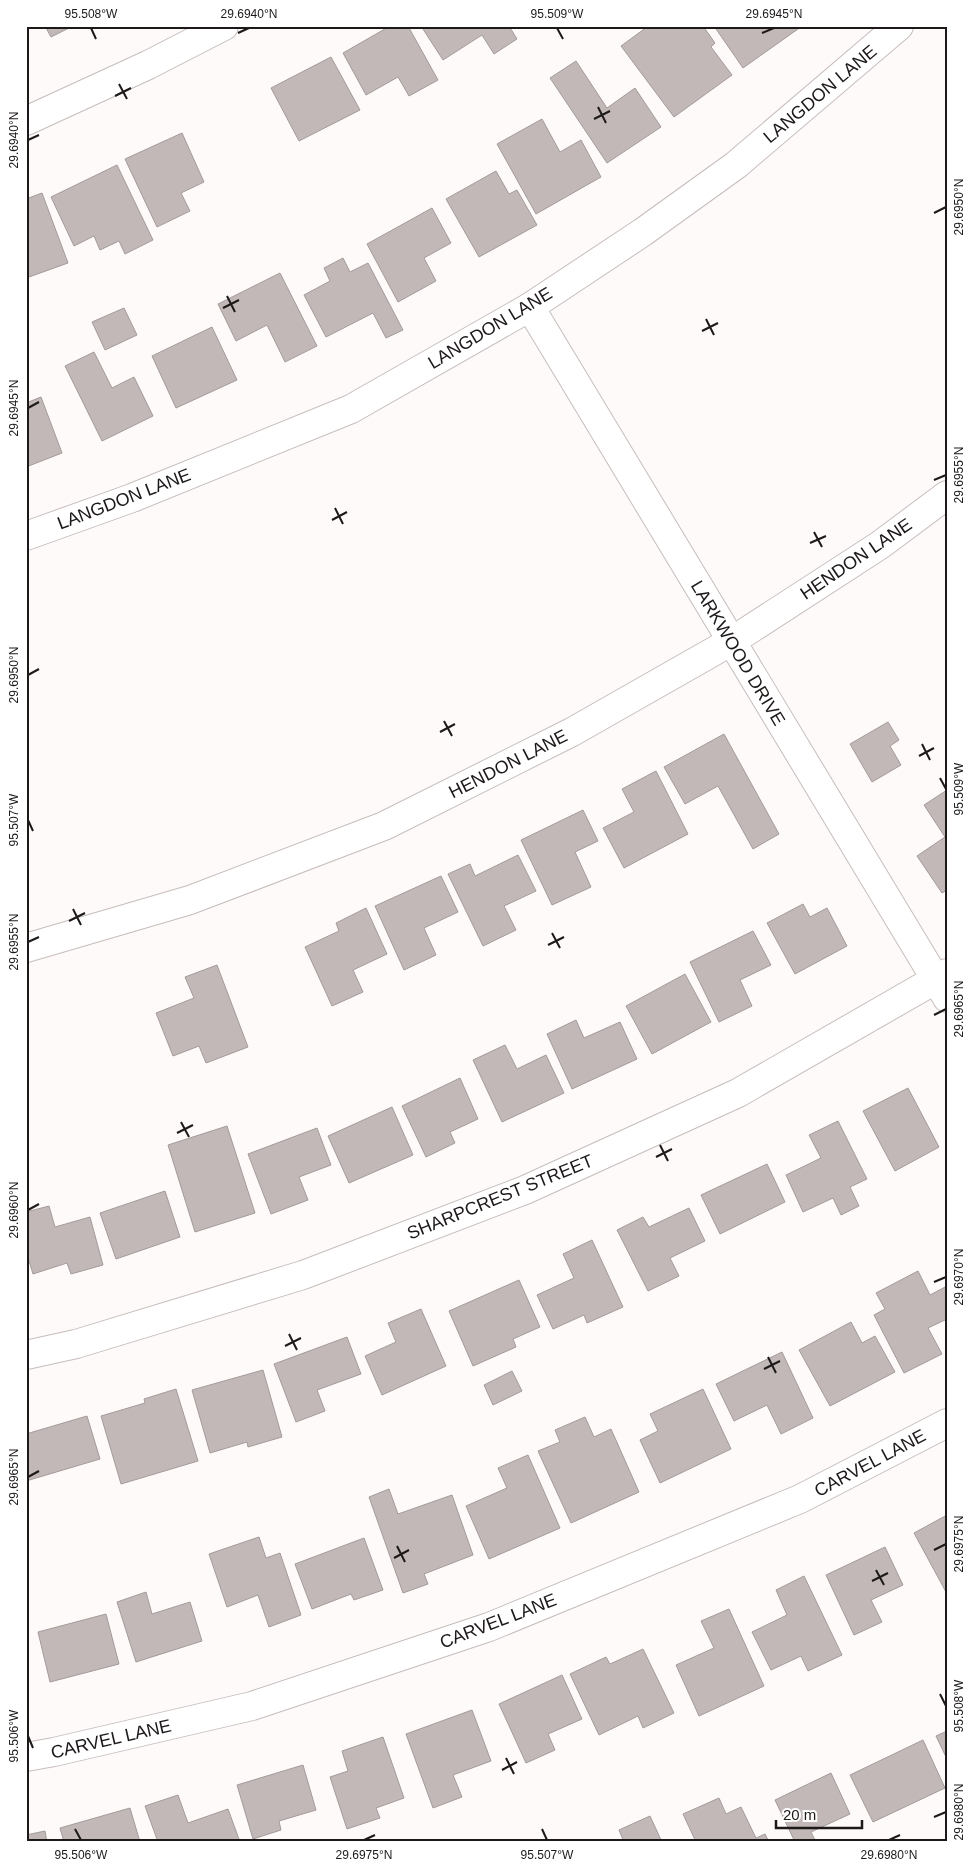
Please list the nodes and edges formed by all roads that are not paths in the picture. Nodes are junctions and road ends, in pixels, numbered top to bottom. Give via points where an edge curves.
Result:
1 (224, 26) edge
2 (899, 26) edge
3 (26, 121) edge
4 (530, 307) junction
5 (947, 495) edge
6 (26, 536) edge
7 (732, 641) junction
8 (26, 948) edge
9 (943, 984) edge
10 (26, 1355) edge
11 (947, 1422) edge
12 (26, 1757) edge

1 - 3 street
2 - 4 street, LANGDON LANE via 736,165
4 - 6 street, LANGDON LANE via 351,409 132,498
4 - 7 street, LARKWOOD DRIVE
5 - 7 street, HENDON LANE via 880,545
7 - 8 street, HENDON LANE via 572,732 384,826 190,900
7 - 9 street, LARKWOOD DRIVE
9 - 10 street, SHARPCREST STREET via 738,1093 525,1190 303,1274 76,1344
11 - 12 street, CARVEL LANE via 800,1499 489,1627 252,1706

